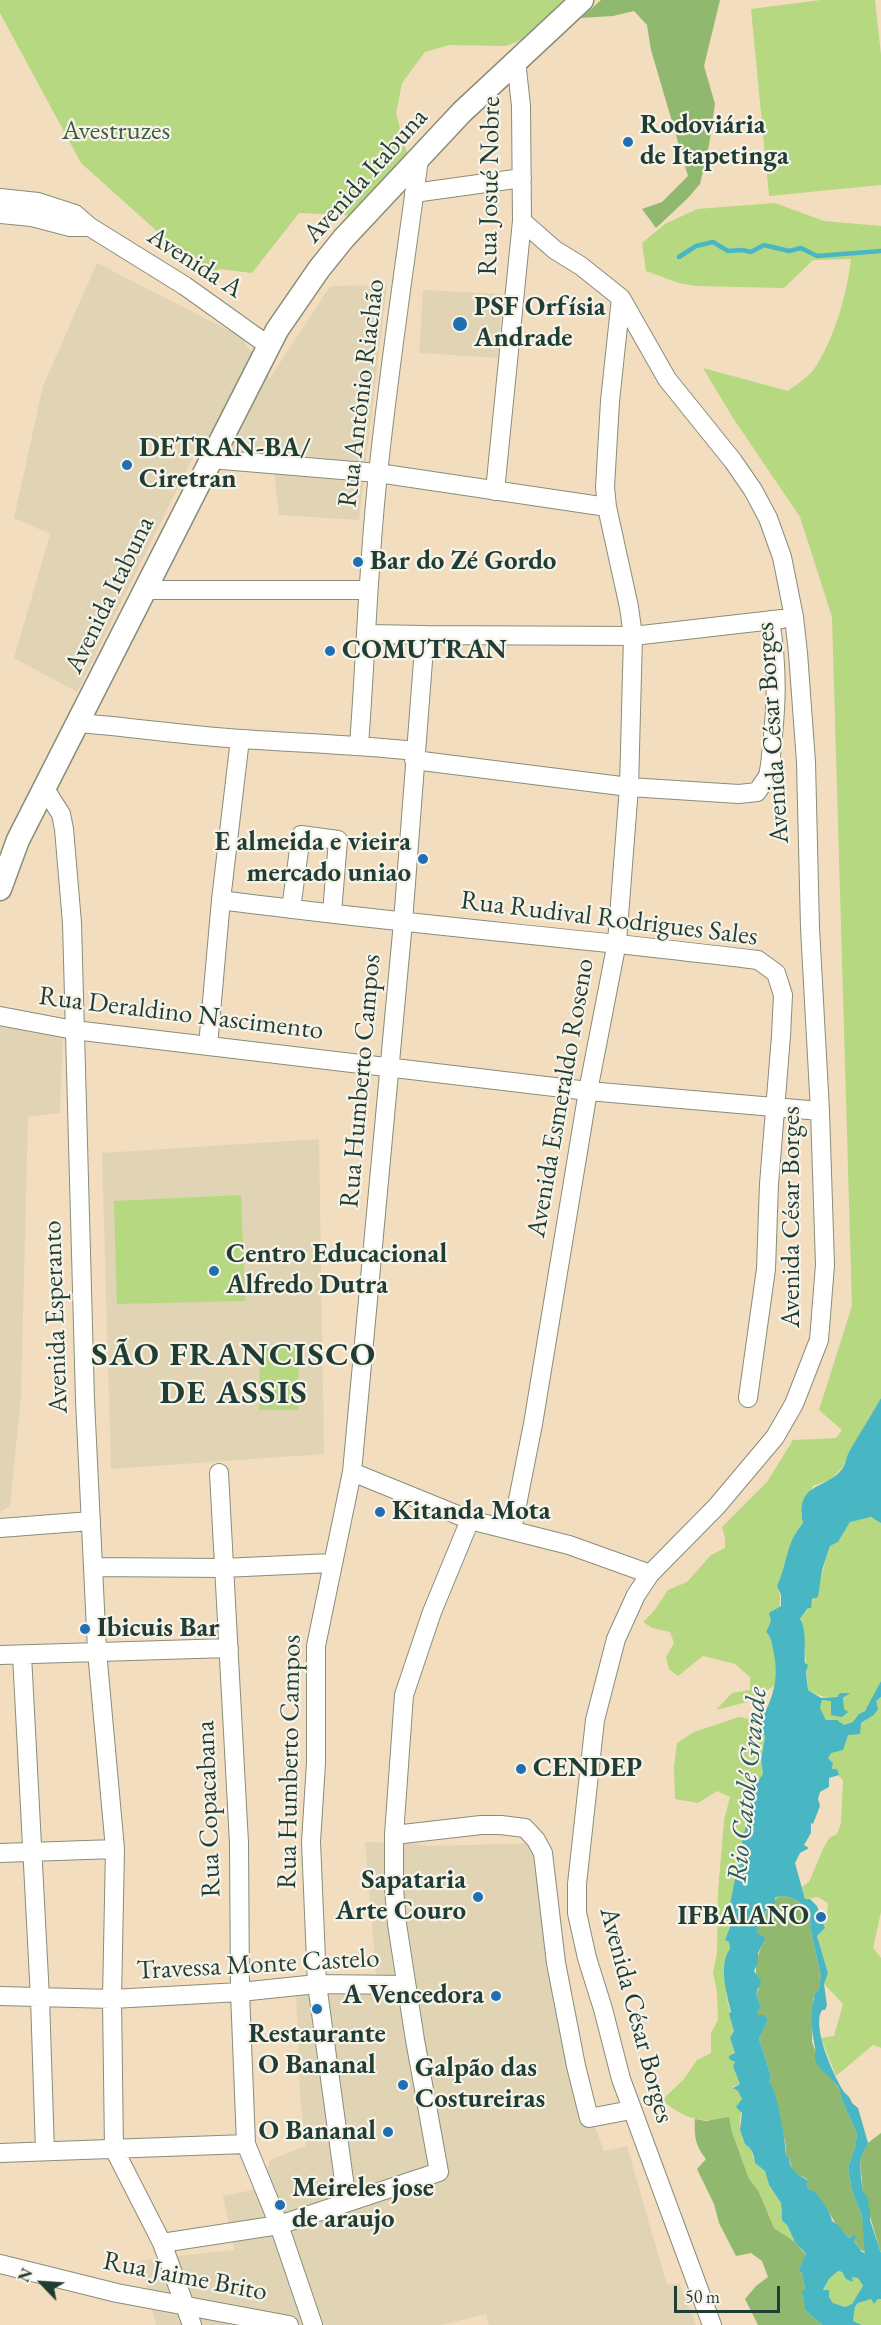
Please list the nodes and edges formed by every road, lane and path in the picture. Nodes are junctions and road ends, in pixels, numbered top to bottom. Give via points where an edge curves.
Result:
1 (582, 0) edge
2 (516, 60) junction
3 (419, 159) junction
4 (522, 178) junction
5 (414, 193) junction
6 (0, 198) edge
7 (0, 214) edge
8 (522, 221) junction
9 (90, 227) junction
10 (621, 298) junction
11 (269, 346) junction
12 (210, 459) junction
13 (378, 473) junction
14 (495, 491) junction
15 (607, 507) junction
16 (143, 590) junction
17 (368, 590) junction
18 (794, 617) junction
19 (770, 620) junction
20 (367, 634) junction
21 (425, 635) junction
22 (633, 636) junction
23 (78, 723) junction
24 (240, 739) junction
25 (359, 745) junction
26 (415, 755) junction
27 (629, 787) junction
28 (45, 789) junction
29 (0, 889) edge
30 (221, 900) junction
31 (291, 909) junction
32 (332, 913) junction
33 (403, 922) junction
34 (617, 942) junction
35 (0, 1016) edge
36 (74, 1030) junction
37 (208, 1046) junction
38 (389, 1067) junction
39 (588, 1091) junction
40 (774, 1107) junction
41 (820, 1111) junction
42 (748, 1398) dead end
43 (352, 1472) junction
44 (219, 1473) dead end
45 (470, 1520) junction
46 (91, 1521) junction
47 (0, 1528) edge
48 (512, 1530) junction
49 (332, 1563) junction
50 (93, 1567) junction
51 (224, 1568) junction
52 (650, 1574) junction
53 (229, 1648) junction
54 (97, 1651) junction
55 (0, 1655) edge
56 (22, 1655) junction
57 (394, 1835) junction
58 (115, 1849) junction
59 (0, 1853) edge
60 (33, 1853) junction
61 (317, 1984) junction
62 (406, 1986) junction
63 (240, 1992) junction
64 (0, 1996) edge
65 (40, 1998) junction
66 (112, 1999) junction
67 (632, 2110) junction
68 (246, 2144) junction
69 (114, 2149) junction
70 (45, 2151) junction
71 (0, 2153) edge
72 (347, 2202) junction
73 (279, 2225) junction
74 (162, 2243) junction
75 (0, 2264) edge
76 (189, 2316) edge
77 (289, 2325) edge
78 (314, 2325) edge
79 (712, 2325) edge

1 - 2 main road, Avenida Itabuna
2 - 3 main road, Avenida Itabuna
2 - 4 street, Rua Josué Nobre
3 - 5 street, Rua Antônio Riachão
3 - 11 main road, Avenida Itabuna via 319,269
4 - 5 street
4 - 8 street, Rua Josué Nobre
5 - 13 street, Rua Antônio Riachão
6 - 9 street, Avenida A via 67,210
7 - 9 street, Avenida A
8 - 10 street, Avenida César Borges
8 - 14 street, Rua Josué Nobre
9 - 11 street, Avenida A via 185,286
10 - 15 street, Avenida Esmeraldo Roseno via 610,400
10 - 18 street, Avenida César Borges via 667,379 733,461 768,518 782,557
11 - 12 main road, Avenida Itabuna
12 - 13 street
12 - 16 main road, Avenida Itabuna
13 - 14 street
13 - 17 street, Rua Antônio Riachão
14 - 15 street
15 - 22 street, Avenida Esmeraldo Roseno
16 - 17 street
16 - 23 main road, Avenida Itabuna
17 - 20 street, Rua Antônio Riachão
18 - 19 street
18 - 41 street, Avenida César Borges via 806,762
19 - 22 street
19 - 27 street via 777,689 768,776 757,792
20 - 21 street
20 - 25 street, Rua Antônio Riachão
21 - 22 street
21 - 26 street, Rua Humberto Campos
22 - 27 street, Avenida Esmeraldo Roseno
23 - 24 street
23 - 28 main road, Avenida Itabuna
24 - 25 street
24 - 30 street
25 - 26 street
26 - 27 street
26 - 33 street, Rua Humberto Campos
27 - 34 street, Avenida Esmeraldo Roseno
28 - 29 main road, Avenida Itabuna via 18,840
28 - 36 street, Avenida Esperanto via 61,814 67,843
30 - 31 street, Rua Rudival Rodrigues Sales
30 - 37 street
31 - 32 street, Rua Rudival Rodrigues Sales
31 - 32 street via 301,835 338,840
32 - 33 street, Rua Rudival Rodrigues Sales
33 - 34 street, Rua Rudival Rodrigues Sales
33 - 38 street, Rua Humberto Campos
34 - 39 street, Avenida Esmeraldo Roseno
34 - 40 street, Rua Rudival Rodrigues Sales via 758,960 776,973 783,995
35 - 36 street, Rua Deraldino Nascimento
36 - 37 street, Rua Deraldino Nascimento
36 - 46 street, Avenida Esperanto
37 - 38 street, Rua Deraldino Nascimento
38 - 39 street, Rua Deraldino Nascimento
38 - 43 street, Rua Humberto Campos
39 - 40 street, Rua Deraldino Nascimento
39 - 48 street, Avenida Esmeraldo Roseno
40 - 41 street, Rua Deraldino Nascimento
40 - 42 street, Rua Rudival Rodrigues Sales via 766,1269
41 - 52 street, Avenida César Borges via 825,1265 819,1340 809,1370 775,1437 717,1506
43 - 45 street
43 - 49 street, Rua Humberto Campos
44 - 51 street, Rua Copacabana
45 - 48 street
45 - 57 street via 432,1612 404,1695
46 - 47 street
46 - 50 street, Avenida Esperanto
48 - 52 street via 569,1545
49 - 51 street
49 - 61 street, Rua Humberto Campos via 316,1646 311,1842
50 - 51 street
50 - 54 street, Avenida Esperanto
51 - 53 street, Rua Copacabana
52 - 67 street, Avenida César Borges via 616,1640 603,1683 589,1759 577,1884 587,1958
53 - 54 street
53 - 63 street, Rua Copacabana via 239,1843
54 - 56 street
54 - 58 street, Avenida Esperanto
55 - 56 street
56 - 60 street
57 - 62 street via 395,1906
57 - 67 street via 501,1825 525,1828 536,1840 543,1853 556,1963 589,2118
58 - 60 street
58 - 66 street, Avenida Esperanto
59 - 60 street
60 - 65 street
61 - 62 street, Travessa Monte Castelo
61 - 63 street, Travessa Monte Castelo
61 - 72 street, Rua Humberto Campos
62 - 72 street via 439,2172
63 - 66 street, Travessa Monte Castelo
63 - 68 street, Rua Copacabana
64 - 65 street
65 - 66 street, Travessa Monte Castelo
65 - 70 street
66 - 69 street
67 - 79 street, Avenida César Borges
68 - 69 street
68 - 73 street, Rua Copacabana
69 - 70 street
69 - 74 street
70 - 71 street
72 - 73 street
73 - 74 street
73 - 78 street, Rua Copacabana
74 - 76 street
75 - 76 street, Rua Jaime Brito
76 - 77 street, Rua Jaime Brito

